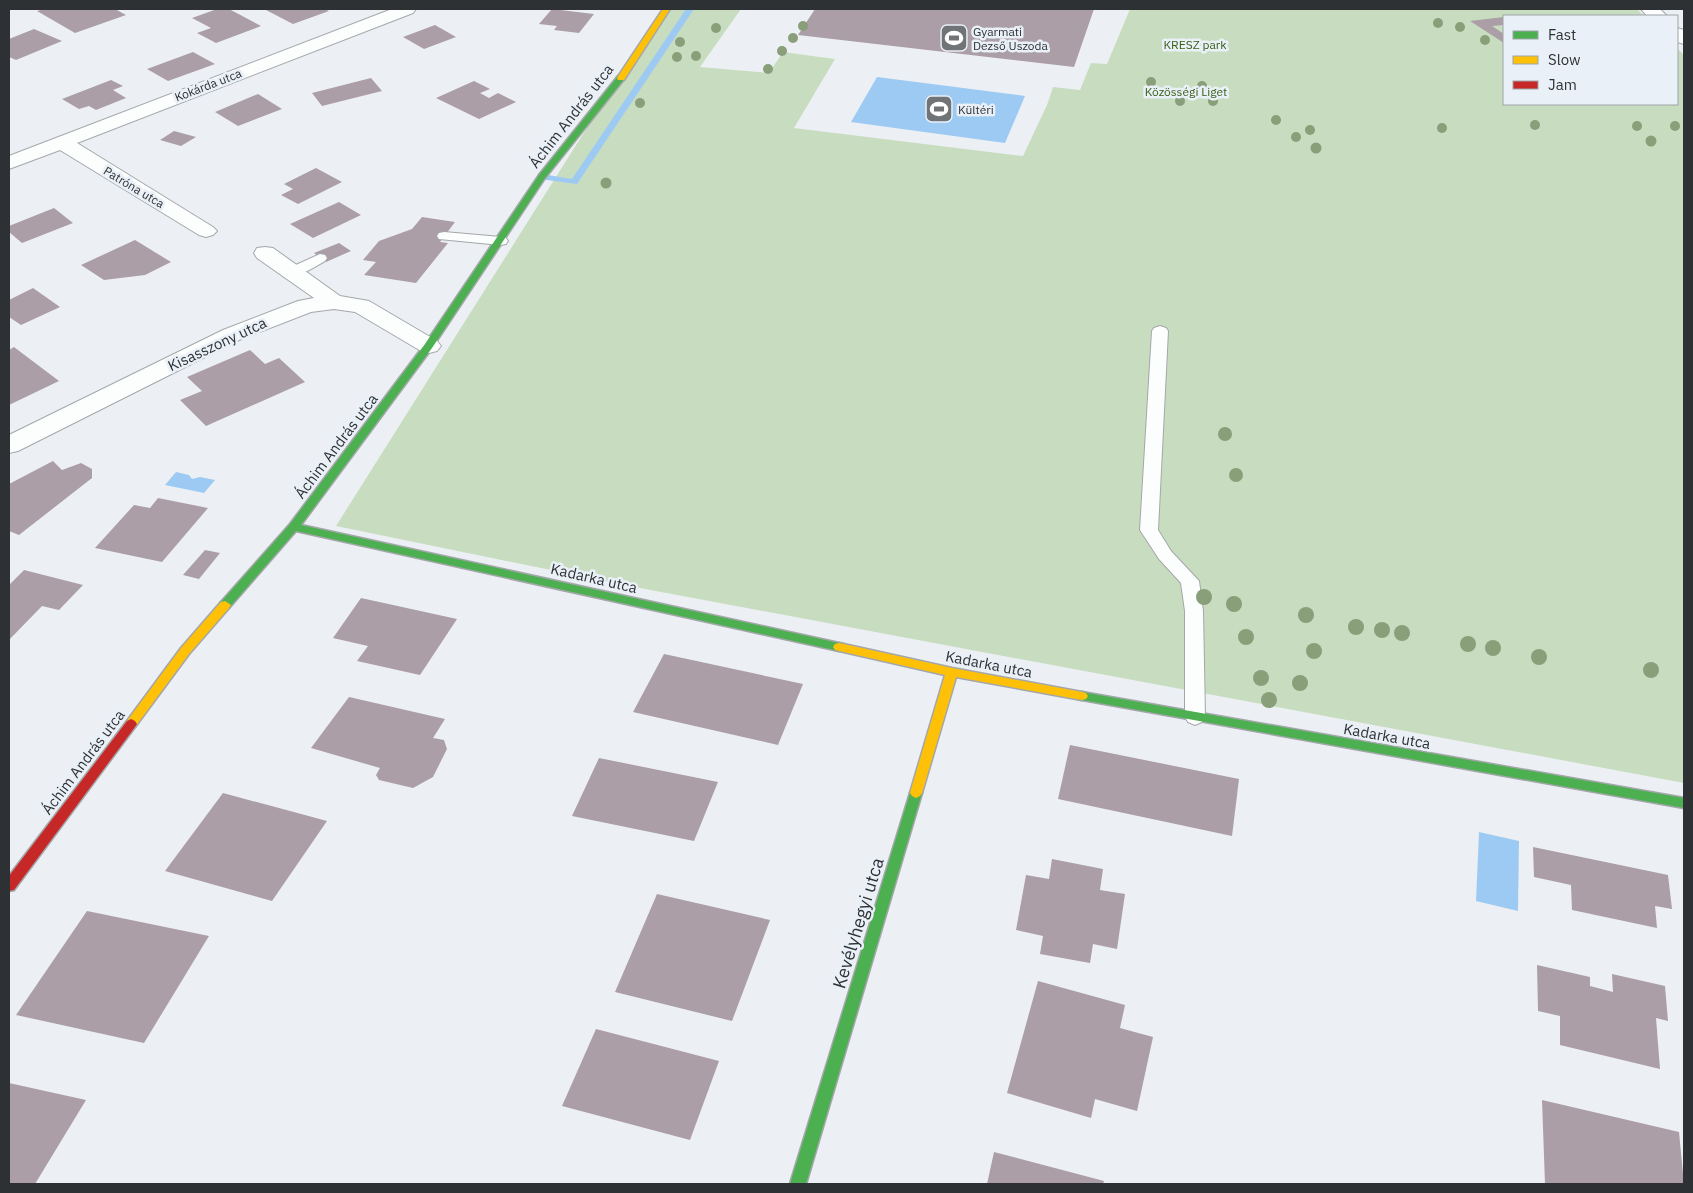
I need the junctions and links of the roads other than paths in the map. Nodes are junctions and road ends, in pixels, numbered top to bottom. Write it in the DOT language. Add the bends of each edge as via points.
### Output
graph roads {
  1 [pos="407,9"];
  2 [pos="666,9"];
  3 [pos="61,142"];
  4 [pos="9,163"];
  5 [pos="206,231"];
  6 [pos="444,236"];
  7 [pos="501,241"];
  8 [pos="266,252"];
  9 [pos="320,258"];
  10 [pos="292,272"];
  11 [pos="334,302"];
  12 [pos="1160,330"];
  13 [pos="429,346"];
  14 [pos="9,445"];
  15 [pos="294,527"];
  16 [pos="952,672"];
  17 [pos="1195,717"];
  18 [pos="1684,803"];
  19 [pos="9,886"];
  20 [pos="798,1184"];
  1 -- 3 [label="street, Kokárda utca"];
  2 -- 7 [label="street, Áchim András utca" via="618,83 542,178"];
  3 -- 4 [label="street, Kokárda utca"];
  3 -- 5 [label="street, Patróna utca"];
  6 -- 7 [label="lane"];
  7 -- 13 [label="street, Áchim András utca"];
  8 -- 10 [label="street"];
  9 -- 10 [label="lane"];
  10 -- 11 [label="street"];
  11 -- 13 [label="street, Kisasszony utca" via="361,306"];
  11 -- 14 [label="street, Kisasszony utca" via="306,306 230,335"];
  12 -- 17 [label="lane" via="1149,530 1165,555 1190,581 1194,611"];
  13 -- 15 [label="street, Áchim András utca"];
  15 -- 16 [label="street, Kadarka utca"];
  15 -- 19 [label="street, Áchim András utca" via="185,651"];
  16 -- 17 [label="street, Kadarka utca"];
  16 -- 20 [label="street, Kevélyhegyi utca"];
  17 -- 18 [label="street, Kadarka utca"];
}
